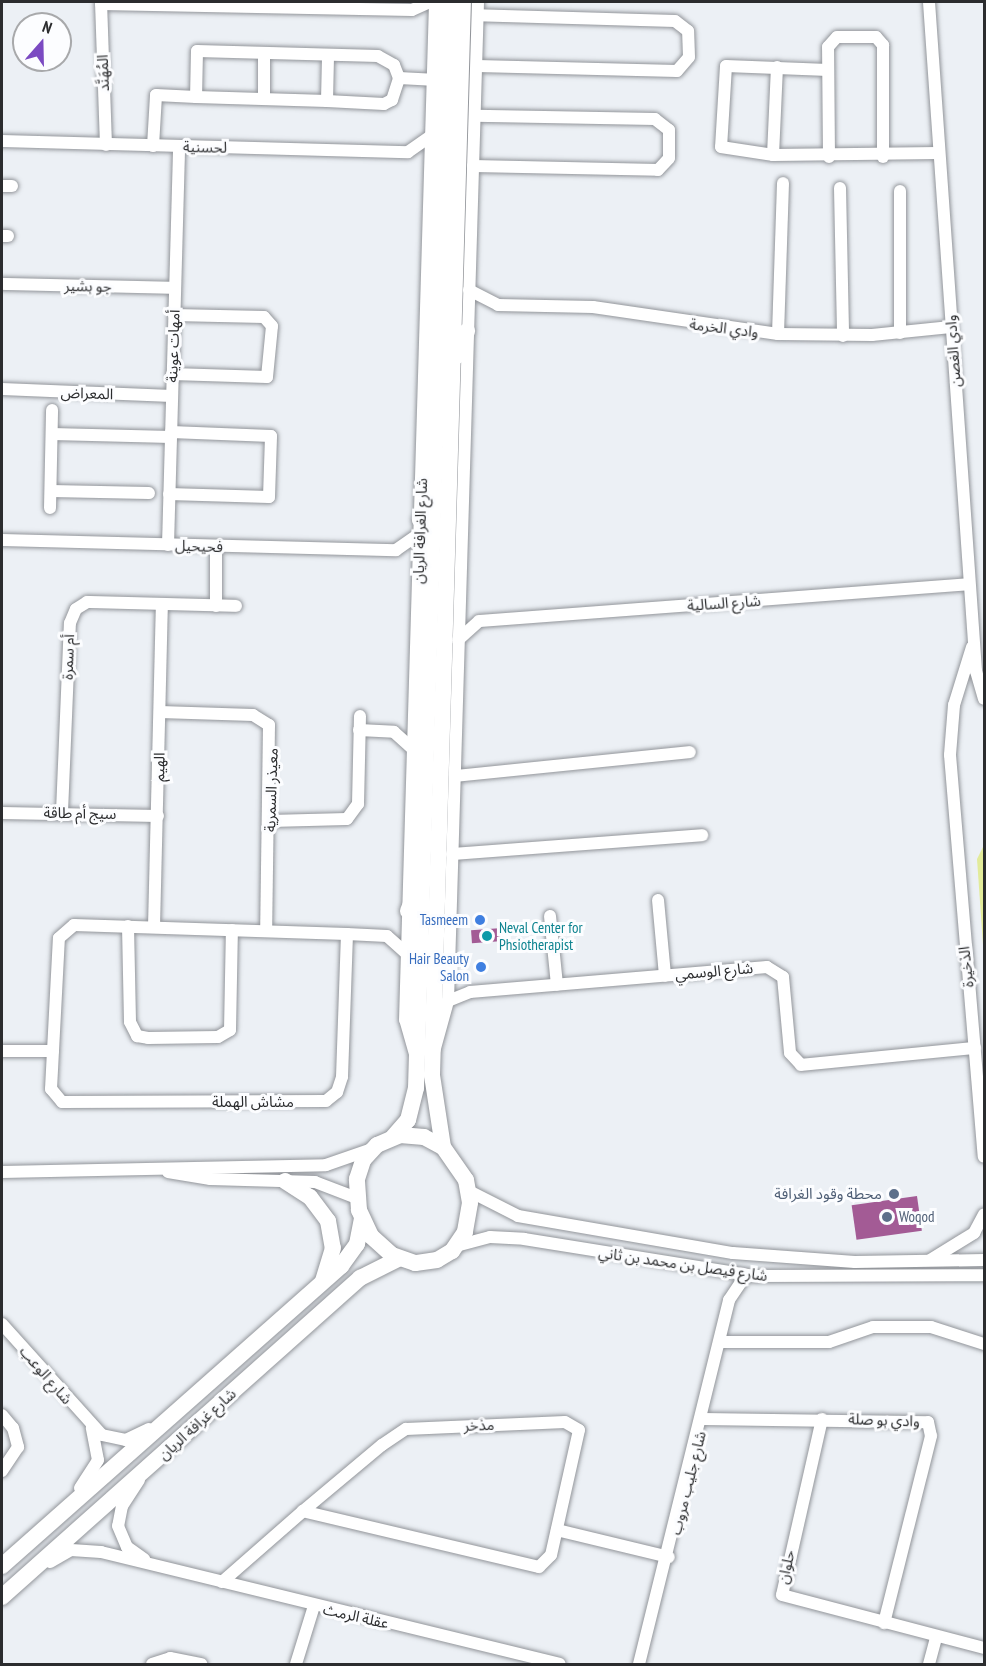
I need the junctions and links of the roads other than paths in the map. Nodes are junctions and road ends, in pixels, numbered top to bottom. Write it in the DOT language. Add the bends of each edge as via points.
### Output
graph roads {
  1 [pos="430,2"];
  2 [pos="435,2"];
  3 [pos="448,2"];
  4 [pos="464,2"];
  5 [pos="478,2"];
  6 [pos="929,2"];
  7 [pos="101,3"];
  8 [pos="227,4"];
  9 [pos="341,5"];
  10 [pos="412,10"];
  11 [pos="478,15"];
  12 [pos="434,29"];
  13 [pos="264,53"];
  14 [pos="328,56"];
  15 [pos="477,66"];
  16 [pos="777,67"];
  17 [pos="828,70"];
  18 [pos="399,78"];
  19 [pos="432,80"];
  20 [pos="446,93"];
  21 [pos="196,97"];
  22 [pos="264,99"];
  23 [pos="327,101"];
  24 [pos="475,116"];
  25 [pos="431,131"];
  26 [pos="2,141"];
  27 [pos="106,145"];
  28 [pos="153,146"];
  29 [pos="179,147"];
  30 [pos="408,152"];
  31 [pos="938,153"];
  32 [pos="773,155"];
  33 [pos="829,157"];
  34 [pos="882,157"];
  35 [pos="473,166"];
  36 [pos="430,176"];
  37 [pos="783,183"];
  38 [pos="840,188"];
  39 [pos="900,190"];
  40 [pos="442,215"];
  41 [pos="456,249"];
  42 [pos="468,273"];
  43 [pos="2,284"];
  44 [pos="175,288"];
  45 [pos="469,290"];
  46 [pos="498,305"];
  47 [pos="174,315"];
  48 [pos="467,326"];
  49 [pos="951,327"];
  50 [pos="900,333"];
  51 [pos="778,334"];
  52 [pos="843,336"];
  53 [pos="453,365"];
  54 [pos="172,374"];
  55 [pos="2,389"];
  56 [pos="172,396"];
  57 [pos="52,411"];
  58 [pos="52,434"];
  59 [pos="171,435"];
  60 [pos="434,490"];
  61 [pos="51,491"];
  62 [pos="149,493"];
  63 [pos="169,494"];
  64 [pos="50,508"];
  65 [pos="419,527"];
  66 [pos="2,540"];
  67 [pos="168,545"];
  68 [pos="216,547"];
  69 [pos="2,550"];
  70 [pos="396,550"];
  71 [pos="447,564"];
  72 [pos="419,572"];
  73 [pos="969,584"];
  74 [pos="459,602"];
  75 [pos="162,606"];
  76 [pos="216,606"];
  77 [pos="236,606"];
  78 [pos="430,609"];
  79 [pos="479,621"];
  80 [pos="974,644"];
  81 [pos="458,646"];
  82 [pos="444,673"];
  83 [pos="980,676"];
  84 [pos="984,699"];
  85 [pos="160,712"];
  86 [pos="360,716"];
  87 [pos="414,716"];
  88 [pos="359,730"];
  89 [pos="394,732"];
  90 [pos="413,749"];
  91 [pos="690,752"];
  92 [pos="454,776"];
  93 [pos="62,812"];
  94 [pos="2,813"];
  95 [pos="158,816"];
  96 [pos="270,821"];
  97 [pos="702,835"];
  98 [pos="452,854"];
  99 [pos="422,877"];
  100 [pos="658,900"];
  101 [pos="408,916"];
  102 [pos="550,916"];
  103 [pos="128,926"];
  104 [pos="154,927"];
  105 [pos="232,930"];
  106 [pos="266,931"];
  107 [pos="347,934"];
  108 [pos="387,936"];
  109 [pos="407,954"];
  110 [pos="665,976"];
  111 [pos="557,985"];
  112 [pos="448,1001"];
  113 [pos="975,1048"];
  114 [pos="2,1051"];
  115 [pos="53,1051"];
  116 [pos="424,1057"];
  117 [pos="393,1137"];
  118 [pos="375,1147"];
  119 [pos="442,1147"];
  120 [pos="984,1157"];
  121 [pos="218,1165"];
  122 [pos="164,1171"];
  123 [pos="2,1173"];
  124 [pos="218,1180"];
  125 [pos="285,1181"];
  126 [pos="469,1191"];
  127 [pos="357,1198"];
  128 [pos="984,1214"];
  129 [pos="362,1219"];
  130 [pos="456,1246"];
  131 [pos="398,1259"];
  132 [pos="984,1260"];
  133 [pos="928,1261"];
  134 [pos="720,1272"];
  135 [pos="746,1275"];
  136 [pos="984,1275"];
  137 [pos="322,1283"];
  138 [pos="729,1300"];
  139 [pos="2,1324"];
  140 [pos="720,1342"];
  141 [pos="984,1344"];
  142 [pos="2,1415"];
  143 [pos="703,1419"];
  144 [pos="822,1419"];
  145 [pos="91,1427"];
  146 [pos="159,1427"];
  147 [pos="2,1471"];
  148 [pos="142,1473"];
  149 [pos="74,1502"];
  150 [pos="303,1511"];
  151 [pos="557,1530"];
  152 [pos="669,1557"];
  153 [pos="153,1564"];
  154 [pos="37,1565"];
  155 [pos="2,1566"];
  156 [pos="222,1582"];
  157 [pos="2,1597"];
  158 [pos="314,1606"];
  159 [pos="884,1623"];
  160 [pos="936,1636"];
  161 [pos="984,1648"];
  162 [pos="152,1665"];
  163 [pos="201,1665"];
  164 [pos="296,1665"];
  165 [pos="560,1665"];
  166 [pos="639,1665"];
  167 [pos="929,1665"];
  1 -- 10 [label="street"];
  2 -- 12 [label="street, شارع الغرافة الريان"];
  3 -- 20 [label="main road, شارع الغرافة الريان"];
  4 -- 41 [label="main road, شارع الغرافة الريان"];
  5 -- 11 [label="street, شارع الغرافة الريان"];
  6 -- 31 [label="street, وادي الغصن"];
  7 -- 8 [label="street"];
  7 -- 27 [label="street, المُهَنَّد"];
  8 -- 9 [label="street"];
  9 -- 10 [label="street"];
  10 -- 12 [label="street"];
  11 -- 15 [label="street, شارع الغرافة الريان"];
  11 -- 15 [label="street" via="675,21 688,31 689,57 677,71"];
  12 -- 19 [label="street, شارع الغرافة الريان"];
  13 -- 14 [label="street"];
  13 -- 21 [label="street" via="197,51"];
  13 -- 22 [label="street"];
  14 -- 18 [label="street" via="385,57"];
  14 -- 23 [label="street"];
  15 -- 24 [label="street, شارع الغرافة الريان"];
  16 -- 17 [label="street"];
  16 -- 32 [label="street"];
  16 -- 32 [label="street" via="726,66 722,84 721,147"];
  17 -- 33 [label="street"];
  17 -- 34 [label="street" via="832,39 881,40"];
  18 -- 19 [label="street"];
  18 -- 23 [label="street" via="392,100 384,104"];
  19 -- 25 [label="street, شارع الغرافة الريان"];
  20 -- 25 [label="main road"];
  20 -- 40 [label="main road, شارع الغرافة الريان"];
  21 -- 22 [label="street"];
  21 -- 28 [label="street" via="155,95"];
  22 -- 23 [label="street"];
  24 -- 35 [label="street, شارع الغرافة الريان"];
  24 -- 35 [label="street" via="655,120 669,130 669,158 658,170"];
  25 -- 30 [label="street"];
  25 -- 36 [label="street, شارع الغرافة الريان"];
  26 -- 27 [label="street, لحسنية"];
  27 -- 28 [label="street, لحسنية"];
  28 -- 29 [label="street, لحسنية"];
  29 -- 30 [label="street, لحسنية"];
  29 -- 44 [label="street, أمهات عوينة"];
  30 -- 36 [label="street"];
  31 -- 34 [label="street"];
  31 -- 49 [label="street, وادي الغصن"];
  32 -- 33 [label="street"];
  33 -- 34 [label="street"];
  35 -- 42 [label="street, شارع الغرافة الريان"];
  36 -- 40 [label="main road"];
  36 -- 65 [label="street, شارع الغرافة الريان"];
  37 -- 51 [label="street"];
  38 -- 52 [label="street"];
  39 -- 50 [label="street"];
  40 -- 60 [label="main road, شارع الغرافة الريان"];
  41 -- 42 [label="main road"];
  41 -- 53 [label="main road, شارع الغرافة الريان"];
  42 -- 45 [label="street, شارع الغرافة الريان"];
  43 -- 44 [label="street, جو بشير"];
  44 -- 47 [label="street, أمهات عوينة"];
  45 -- 46 [label="street, وادي الخرمة"];
  45 -- 48 [label="street, شارع الغرافة الريان"];
  46 -- 48 [label="street, وادي الخرمة"];
  46 -- 51 [label="street, وادي الخرمة" via="593,307"];
  47 -- 54 [label="street, أمهات عوينة"];
  47 -- 54 [label="street" via="264,317 272,326 267,377"];
  48 -- 53 [label="main road"];
  48 -- 74 [label="street, شارع الغرافة الريان"];
  49 -- 50 [label="street, وادي الخرمة"];
  49 -- 73 [label="street, وادي الغصن"];
  50 -- 52 [label="street, وادي الخرمة"];
  51 -- 52 [label="street, وادي الخرمة"];
  53 -- 71 [label="main road, شارع الغرافة الريان"];
  54 -- 56 [label="street, أمهات عوينة"];
  55 -- 56 [label="street, المعراض"];
  56 -- 59 [label="street, أمهات عوينة"];
  57 -- 58 [label="street"];
  58 -- 59 [label="street"];
  58 -- 61 [label="street"];
  59 -- 63 [label="street, أمهات عوينة"];
  59 -- 63 [label="street" via="271,436 270,497"];
  60 -- 65 [label="main road"];
  60 -- 78 [label="main road, شارع الغرافة الريان"];
  61 -- 62 [label="street"];
  61 -- 64 [label="street"];
  63 -- 67 [label="street, أمهات عوينة"];
  65 -- 70 [label="street"];
  65 -- 72 [label="street, شارع الغرافة الريان"];
  66 -- 67 [label="street, فحيحيل"];
  66 -- 69 [label="street"];
  67 -- 68 [label="street, فحيحيل"];
  68 -- 70 [label="street, فحيحيل"];
  68 -- 76 [label="street"];
  70 -- 72 [label="street"];
  71 -- 74 [label="main road"];
  71 -- 82 [label="main road, شارع الغرافة الريان"];
  72 -- 78 [label="main road"];
  72 -- 87 [label="street, شارع الغرافة الريان"];
  73 -- 79 [label="street, شارع السالية"];
  73 -- 80 [label="street, وادي الغصن"];
  74 -- 79 [label="street"];
  74 -- 81 [label="street, شارع الغرافة الريان"];
  75 -- 76 [label="street, أم سمرة"];
  75 -- 85 [label="street, الهيم"];
  75 -- 93 [label="street, أم سمرة" via="87,602 76,609 70,623"];
  76 -- 77 [label="street, أم سمرة"];
  78 -- 99 [label="main road, شارع الغرافة الريان"];
  79 -- 81 [label="street"];
  80 -- 83 [label="street, وادي الغصن"];
  80 -- 113 [label="street, الذخيرة" via="951,721 954,849"];
  81 -- 82 [label="main road"];
  81 -- 92 [label="street, شارع الغرافة الريان"];
  82 -- 116 [label="main road, شارع الغرافة الريان"];
  83 -- 84 [label="street, وادي الغصن"];
  85 -- 95 [label="street, الهيم"];
  85 -- 96 [label="street, معيذر السمرية" via="253,715 269,725"];
  86 -- 88 [label="street"];
  87 -- 89 [label="street"];
  87 -- 90 [label="street, شارع الغرافة الريان"];
  88 -- 89 [label="street"];
  88 -- 96 [label="street" via="358,804 347,819"];
  89 -- 90 [label="street"];
  90 -- 101 [label="street, شارع الغرافة الريان"];
  91 -- 92 [label="street"];
  92 -- 98 [label="street, شارع الغرافة الريان"];
  93 -- 94 [label="street, سيج أم طاقة"];
  93 -- 95 [label="street, سيج أم طاقة"];
  95 -- 104 [label="street, الهيم"];
  96 -- 106 [label="street, معيذر السمرية"];
  97 -- 98 [label="street"];
  98 -- 112 [label="street, شارع الغرافة الريان"];
  99 -- 101 [label="main road"];
  99 -- 116 [label="main road, شارع الغرافة الريان"];
  100 -- 110 [label="street"];
  101 -- 108 [label="street"];
  101 -- 109 [label="street, شارع الغرافة الريان"];
  102 -- 111 [label="street"];
  103 -- 104 [label="street, مشاش الهملة"];
  103 -- 105 [label="street" via="131,1028 148,1038 218,1037 230,1030"];
  103 -- 115 [label="street, مشاش الهملة" via="74,925 59,938"];
  104 -- 105 [label="street, مشاش الهملة"];
  105 -- 106 [label="street, مشاش الهملة"];
  106 -- 107 [label="street, مشاش الهملة"];
  107 -- 108 [label="street, مشاش الهملة"];
  107 -- 115 [label="street, مشاش الهملة" via="342,1077 338,1092 326,1101 62,1102 51,1089"];
  108 -- 109 [label="street"];
  109 -- 116 [label="street, شارع الغرافة الريان" via="405,1027"];
  110 -- 111 [label="street, شارع الوسمي"];
  110 -- 113 [label="street, شارع الوسمي" via="777,970 783,977 790,1053 801,1065"];
  111 -- 112 [label="street, شارع الوسمي" via="470,992"];
  112 -- 116 [label="street, شارع الغرافة الريان" via="445,1028"];
  113 -- 120 [label="street, الذخيرة"];
  114 -- 115 [label="street"];
  116 -- 117 [label="main road, شارع الغرافة الريان" via="413,1108"];
  116 -- 119 [label="main road, شارع الغرافة الريان"];
  117 -- 118 [label="main road"];
  117 -- 119 [label="main road" via="418,1135"];
  118 -- 121 [label="street" via="326,1165"];
  118 -- 127 [label="main road" via="360,1168"];
  119 -- 126 [label="main road" via="462,1171"];
  121 -- 122 [label="street"];
  121 -- 124 [label="street"];
  122 -- 123 [label="street"];
  122 -- 124 [label="street"];
  124 -- 125 [label="street"];
  125 -- 127 [label="street" via="326,1183"];
  125 -- 137 [label="main road" via="310,1197 328,1221 333,1248"];
  126 -- 130 [label="main road" via="468,1224"];
  126 -- 133 [label="street, شارع فيصل بن محمد بن ثاني" via="518,1216 734,1253"];
  127 -- 129 [label="main road"];
  128 -- 133 [label="street" via="974,1233"];
  129 -- 131 [label="main road" via="376,1243"];
  129 -- 137 [label="main road, شارع غرافة الريان" via="355,1249"];
  130 -- 131 [label="main road" via="437,1260"];
  130 -- 134 [label="street, شارع فيصل بن محمد بن ثاني" via="490,1237 524,1239"];
  131 -- 148 [label="main road, شارع غرافة الريان" via="360,1278"];
  132 -- 133 [label="street, شارع فيصل بن محمد بن ثاني"];
  134 -- 135 [label="street, شارع فيصل بن محمد بن ثاني"];
  134 -- 138 [label="street, شارع جليب مروب"];
  135 -- 136 [label="street, شارع فيصل بن محمد بن ثاني"];
  135 -- 138 [label="street, شارع جليب مروب"];
  137 -- 146 [label="main road, شارع غرافة الريان"];
  138 -- 140 [label="street, شارع جليب مروب"];
  139 -- 145 [label="street, شارع الوعب"];
  140 -- 141 [label="street" via="829,1342 873,1328 931,1327"];
  140 -- 143 [label="street, شارع جليب مروب"];
  142 -- 147 [label="street" via="13,1428 18,1447"];
  143 -- 144 [label="street, وادي بو صلة"];
  143 -- 152 [label="street, شارع جليب مروب"];
  144 -- 159 [label="street, حلوان" via="780,1589 786,1599"];
  144 -- 159 [label="street, وادي بو صلة" via="918,1419 931,1426"];
  145 -- 146 [label="street, شارع الوعب" via="118,1440"];
  145 -- 149 [label="street, شارع الوعب" via="98,1460"];
  146 -- 149 [label="main road, شارع غرافة الريان"];
  148 -- 153 [label="street, عقلة الرمث" via="122,1506 118,1526 127,1547"];
  148 -- 154 [label="main road, شارع غرافة الريان"];
  149 -- 155 [label="main road, شارع غرافة الريان"];
  150 -- 151 [label="street, مذخر" via="531,1568 548,1561"];
  150 -- 151 [label="street, مذخر" via="406,1430 565,1422 575,1426 580,1436"];
  150 -- 156 [label="street, مذخر"];
  151 -- 152 [label="street"];
  152 -- 166 [label="street, شارع جليب مروب"];
  153 -- 154 [label="street, عقلة الرمث" via="80,1549"];
  153 -- 156 [label="street, عقلة الرمث"];
  154 -- 157 [label="main road, شارع غرافة الريان"];
  156 -- 158 [label="street, عقلة الرمث"];
  158 -- 164 [label="street"];
  158 -- 165 [label="street, عقلة الرمث"];
  159 -- 160 [label="street, حلوان"];
  160 -- 161 [label="street, حلوان"];
  160 -- 167 [label="street"];
  162 -- 163 [label="street" via="170,1658"];
}
